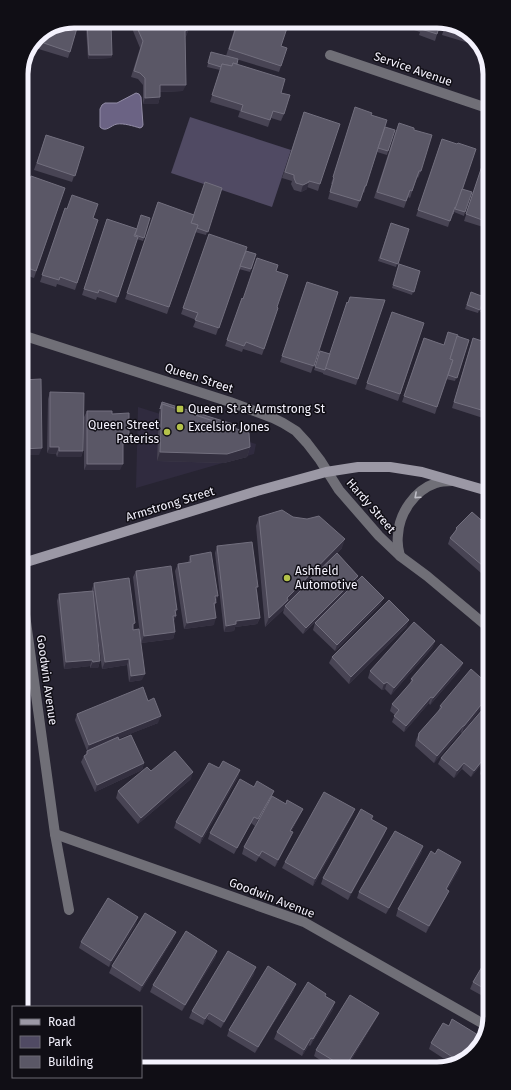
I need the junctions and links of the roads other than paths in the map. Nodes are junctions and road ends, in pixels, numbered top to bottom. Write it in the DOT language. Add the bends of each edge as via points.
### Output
graph roads {
  1 [pos="330,55"];
  2 [pos="483,107"];
  3 [pos="28,337"];
  4 [pos="326,472"];
  5 [pos="452,481"];
  6 [pos="483,490"];
  7 [pos="400,556"];
  8 [pos="28,561"];
  9 [pos="483,623"];
  10 [pos="28,637"];
  11 [pos="55,834"];
  12 [pos="69,910"];
  13 [pos="482,1023"];
  1 -- 2 [label="street, Service Avenue"];
  3 -- 4 [label="street, Queen Street" via="273,418 296,431 320,460"];
  4 -- 5 [label="street" via="358,467 390,467 422,472"];
  4 -- 7 [label="street, Hardy Street" via="360,516"];
  4 -- 8 [label="street, Armstrong Street"];
  5 -- 6 [label="street"];
  5 -- 7 [label="street, Hardy Street, one-way" via="437,483 413,498 405,510 398,533"];
  7 -- 9 [label="street, Hardy Street"];
  10 -- 11 [label="street, Goodwin Avenue"];
  11 -- 12 [label="street, Goodwin Avenue"];
  11 -- 13 [label="street, Goodwin Avenue" via="304,922"];
}
